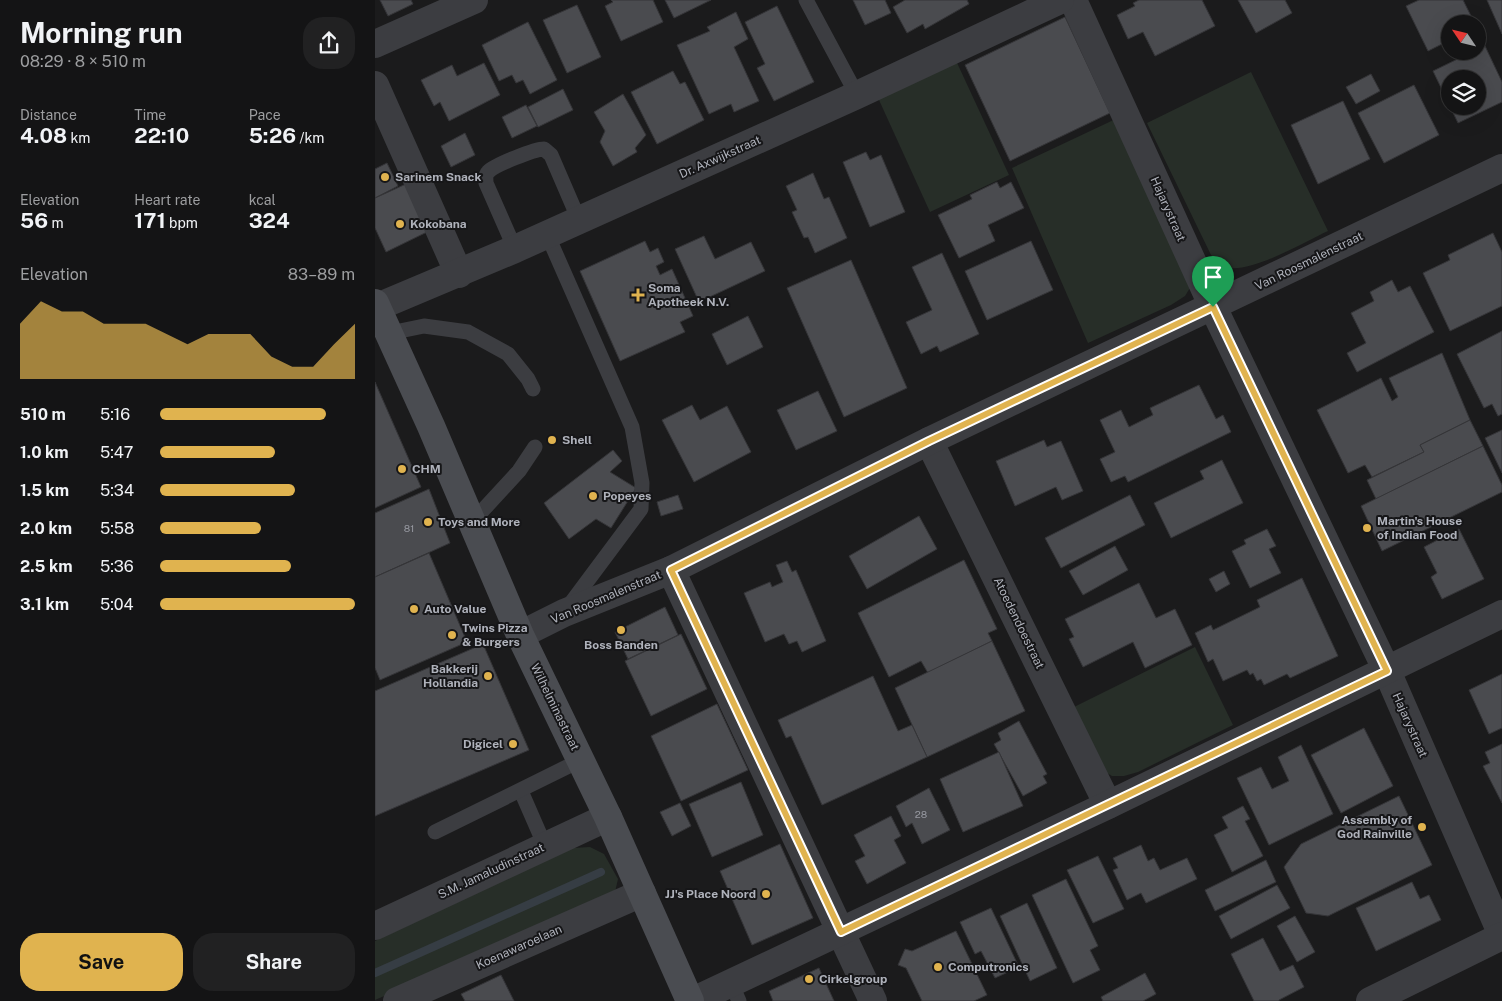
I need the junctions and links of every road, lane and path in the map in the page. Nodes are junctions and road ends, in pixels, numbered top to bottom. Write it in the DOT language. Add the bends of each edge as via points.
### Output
graph roads {
  1 [pos="474,0"];
  2 [pos="806,0"];
  3 [pos="1060,0"];
  4 [pos="1073,0"];
  5 [pos="375,44"];
  6 [pos="375,84"];
  7 [pos="857,95"];
  8 [pos="1502,168"];
  9 [pos="579,220"];
  10 [pos="547,234"];
  11 [pos="515,249"];
  12 [pos="459,274"];
  13 [pos="376,305"];
  14 [pos="1213,307"];
  15 [pos="390,333"];
  16 [pos="533,389"];
  17 [pos="929,441"];
  18 [pos="535,447"];
  19 [pos="472,522"];
  20 [pos="671,570"];
  21 [pos="564,613"];
  22 [pos="1502,614"];
  23 [pos="520,635"];
  24 [pos="1387,671"];
  25 [pos="581,760"];
  26 [pos="521,791"];
  27 [pos="1108,806"];
  28 [pos="608,817"];
  29 [pos="435,832"];
  30 [pos="545,846"];
  31 [pos="641,893"];
  32 [pos="375,926"];
  33 [pos="841,932"];
  34 [pos="1502,936"];
  35 [pos="735,992"];
  36 [pos="397,1001"];
  37 [pos="691,1001"];
  38 [pos="873,1001"];
  39 [pos="1370,1001"];
  1 -- 5 [label="street"];
  2 -- 7 [label="lane"];
  3 -- 7 [label="street, Dr. Axwijkstraat"];
  4 -- 14 [label="street, Hajarystraat"];
  6 -- 12 [label="street"];
  7 -- 9 [label="street, Dr. Axwijkstraat"];
  8 -- 14 [label="street, Van Roosmalenstraat"];
  9 -- 10 [label="street, Dr. Axwijkstraat"];
  9 -- 11 [label="lane" via="551,156 544,149 495,166 488,172 486,183"];
  10 -- 11 [label="street, Dr. Axwijkstraat"];
  10 -- 21 [label="lane" via="632,427 643,495 641,510"];
  11 -- 12 [label="street, Dr. Axwijkstraat"];
  12 -- 13 [label="street, Dr. Axwijkstraat"];
  13 -- 15 [label="street, Wilhelminastraat"];
  14 -- 17 [label="street, Van Roosmalenstraat"];
  14 -- 24 [label="street, Hajarystraat"];
  15 -- 16 [label="lane" via="425,326 468,332 508,354"];
  15 -- 19 [label="street, Wilhelminastraat"];
  17 -- 20 [label="street, Van Roosmalenstraat"];
  17 -- 27 [label="street, Atoedendoestraat"];
  18 -- 19 [label="lane" via="519,471"];
  19 -- 23 [label="street, Wilhelminastraat"];
  20 -- 21 [label="street, Van Roosmalenstraat"];
  20 -- 33 [label="street"];
  21 -- 23 [label="street, Van Roosmalenstraat"];
  22 -- 24 [label="street"];
  23 -- 25 [label="street, Wilhelminastraat"];
  24 -- 27 [label="street"];
  24 -- 34 [label="street, Hajarystraat"];
  25 -- 26 [label="lane"];
  25 -- 28 [label="street, Wilhelminastraat"];
  26 -- 29 [label="lane"];
  26 -- 30 [label="lane"];
  27 -- 33 [label="street"];
  28 -- 30 [label="street, S.M. Jamaludinstraat"];
  28 -- 31 [label="street, Wilhelminastraat"];
  30 -- 32 [label="street, S.M. Jamaludinstraat"];
  31 -- 36 [label="street, Koenawaroelaan"];
  31 -- 37 [label="street, Wilhelminastraat"];
  33 -- 35 [label="street"];
  33 -- 38 [label="street"];
  34 -- 39 [label="street"];
  35 -- 37 [label="street"];
}
